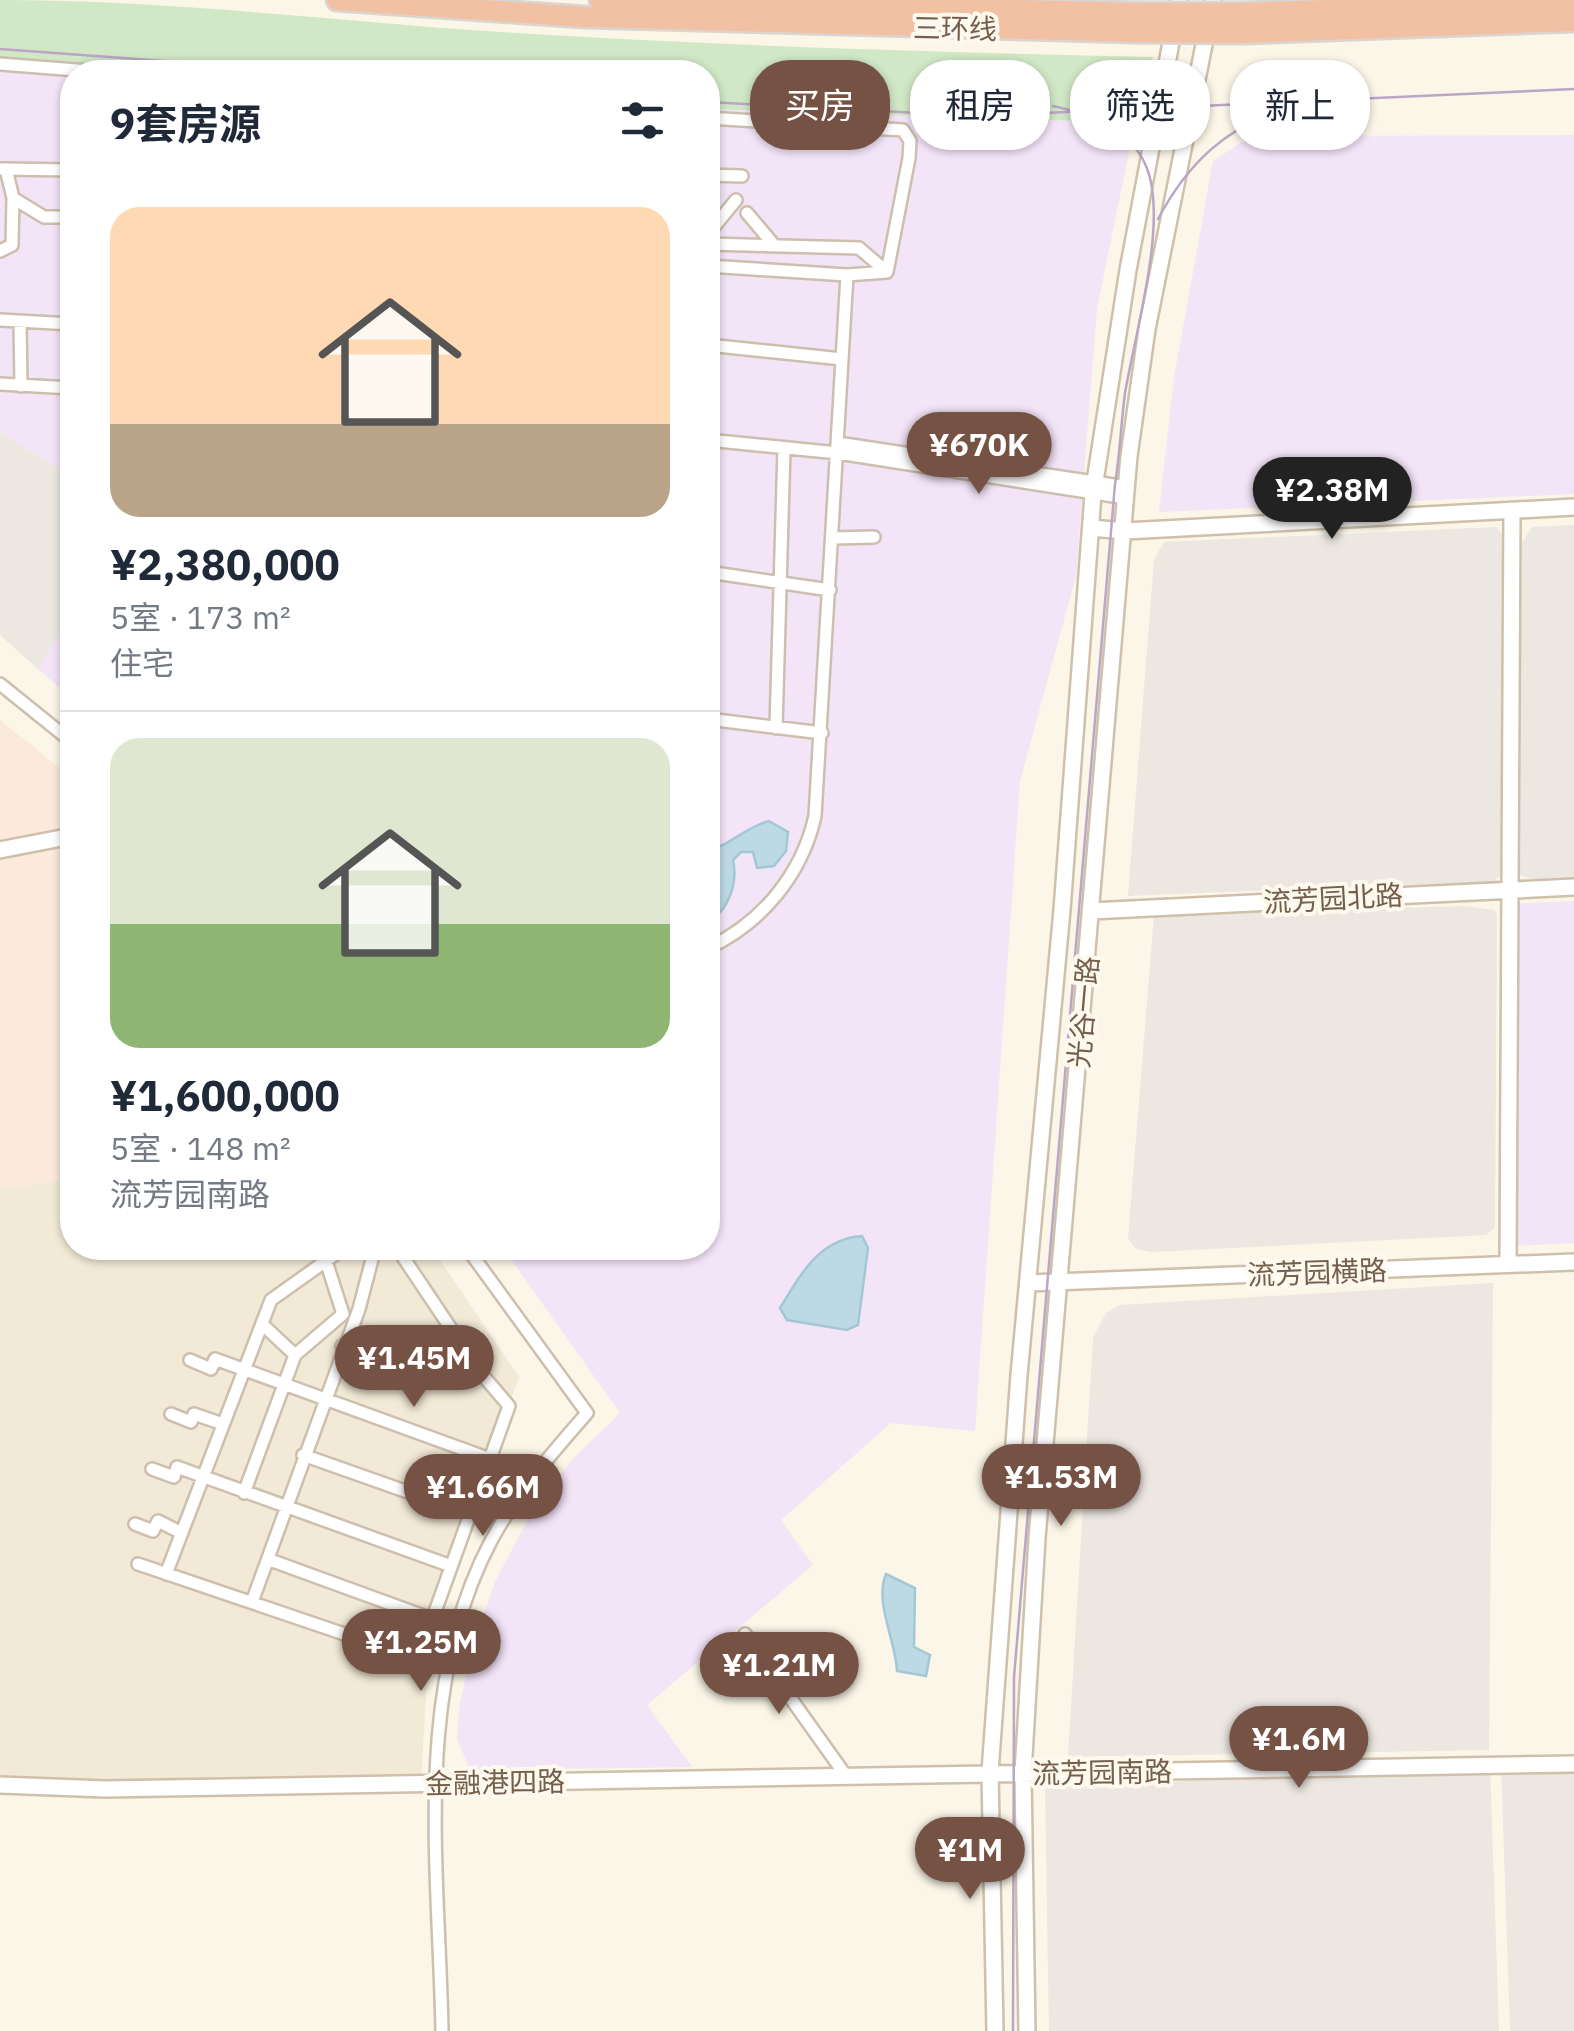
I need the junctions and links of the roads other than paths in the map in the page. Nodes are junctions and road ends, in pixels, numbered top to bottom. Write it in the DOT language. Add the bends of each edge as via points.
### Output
graph roads {
  1 [pos="337,0"];
  2 [pos="600,0"];
  3 [pos="1179,0"];
  4 [pos="1213,0"];
  5 [pos="1574,1"];
  6 [pos="1574,20"];
  7 [pos="1139,22"];
  8 [pos="1246,23"];
  9 [pos="0,64"];
  10 [pos="60,69"];
  11 [pos="720,119"];
  12 [pos="3,169"];
  13 [pos="60,170"];
  14 [pos="720,175"];
  15 [pos="742,176"];
  16 [pos="13,198"];
  17 [pos="736,200"];
  18 [pos="746,214"];
  19 [pos="60,217"];
  20 [pos="720,219"];
  21 [pos="720,244"];
  22 [pos="774,245"];
  23 [pos="0,251"];
  24 [pos="720,267"];
  25 [pos="887,272"];
  26 [pos="846,275"];
  27 [pos="0,320"];
  28 [pos="20,321"];
  29 [pos="60,323"];
  30 [pos="720,346"];
  31 [pos="842,359"];
  32 [pos="0,384"];
  33 [pos="21,386"];
  34 [pos="60,388"];
  35 [pos="720,441"];
  36 [pos="784,448"];
  37 [pos="838,448"];
  38 [pos="1094,487"];
  39 [pos="1127,492"];
  40 [pos="1574,507"];
  41 [pos="1512,510"];
  42 [pos="1091,528"];
  43 [pos="1125,532"];
  44 [pos="833,538"];
  45 [pos="874,538"];
  46 [pos="720,574"];
  47 [pos="780,583"];
  48 [pos="830,590"];
  49 [pos="0,684"];
  50 [pos="720,721"];
  51 [pos="776,728"];
  52 [pos="60,732"];
  53 [pos="822,733"];
  54 [pos="60,838"];
  55 [pos="0,850"];
  56 [pos="1574,887"];
  57 [pos="1512,890"];
  58 [pos="1092,911"];
  59 [pos="720,940"];
  60 [pos="372,1260"];
  61 [pos="405,1260"];
  62 [pos="476,1260"];
  63 [pos="326,1261"];
  64 [pos="1574,1262"];
  65 [pos="1508,1264"];
  66 [pos="1028,1282"];
  67 [pos="1060,1282"];
  68 [pos="250,1312"];
  69 [pos="264,1318"];
  70 [pos="454,1334"];
  71 [pos="342,1346"];
  72 [pos="296,1355"];
  73 [pos="190,1360"];
  74 [pos="244,1369"];
  75 [pos="285,1384"];
  76 [pos="324,1399"];
  77 [pos="172,1414"];
  78 [pos="224,1424"];
  79 [pos="303,1455"];
  80 [pos="490,1460"];
  81 [pos="152,1468"];
  82 [pos="203,1478"];
  83 [pos="244,1493"];
  84 [pos="284,1508"];
  85 [pos="470,1514"];
  86 [pos="135,1524"];
  87 [pos="182,1533"];
  88 [pos="270,1560"];
  89 [pos="138,1564"];
  90 [pos="451,1566"];
  91 [pos="166,1574"];
  92 [pos="252,1602"];
  93 [pos="432,1619"];
  94 [pos="745,1634"];
  95 [pos="1574,1764"];
  96 [pos="990,1772"];
  97 [pos="1023,1773"];
  98 [pos="846,1776"];
  99 [pos="438,1784"];
  100 [pos="0,1785"];
  101 [pos="442,2031"];
  102 [pos="995,2031"];
  103 [pos="1027,2031"];
  1 -- 7 [label="highway, 三环线" via="603,18"];
  2 -- 7 [label="highway, 三环线"];
  3 -- 38 [label="main road, 光谷一路"];
  4 -- 39 [label="main road, 光谷一路" via="1147,329"];
  5 -- 8 [label="highway, 三环线"];
  6 -- 8 [label="highway, 三环线"];
  7 -- 8 [label="highway, 三环线, bridge"];
  9 -- 10 [label="street"];
  11 -- 25 [label="street" via="904,130 909,158"];
  12 -- 13 [label="street"];
  12 -- 16 [label="street"];
  14 -- 15 [label="street"];
  16 -- 19 [label="street" via="44,217"];
  16 -- 23 [label="street" via="12,245"];
  17 -- 20 [label="street"];
  18 -- 22 [label="street"];
  21 -- 22 [label="street"];
  22 -- 25 [label="street" via="859,248"];
  24 -- 26 [label="street"];
  25 -- 26 [label="street"];
  26 -- 31 [label="street"];
  27 -- 28 [label="street"];
  28 -- 29 [label="street"];
  28 -- 33 [label="street"];
  30 -- 31 [label="street"];
  31 -- 37 [label="street"];
  32 -- 33 [label="street"];
  33 -- 34 [label="street"];
  35 -- 36 [label="street"];
  36 -- 37 [label="street"];
  36 -- 47 [label="street"];
  37 -- 38 [label="street"];
  37 -- 44 [label="street"];
  38 -- 39 [label="street"];
  38 -- 42 [label="main road, 光谷一路"];
  39 -- 43 [label="main road, 光谷一路"];
  40 -- 41 [label="main road"];
  41 -- 43 [label="main road"];
  41 -- 57 [label="main road"];
  42 -- 43 [label="main road"];
  42 -- 66 [label="main road, 光谷一路"];
  43 -- 58 [label="main road, 光谷一路"];
  44 -- 45 [label="street"];
  44 -- 48 [label="street"];
  46 -- 47 [label="street"];
  47 -- 48 [label="street"];
  47 -- 51 [label="street"];
  48 -- 53 [label="street"];
  49 -- 52 [label="street"];
  50 -- 51 [label="street"];
  51 -- 53 [label="street"];
  53 -- 59 [label="street" via="815,816 798,863 761,912"];
  54 -- 55 [label="main road"];
  56 -- 57 [label="main road, 流芳园北路"];
  57 -- 58 [label="main road, 流芳园北路"];
  57 -- 65 [label="main road"];
  58 -- 67 [label="main road, 光谷一路"];
  60 -- 71 [label="street"];
  61 -- 70 [label="street"];
  62 -- 99 [label="street" via="587,1413 509,1510 477,1570 448,1658"];
  63 -- 69 [label="street" via="271,1300"];
  63 -- 72 [label="street" via="343,1314"];
  64 -- 65 [label="main road, 流芳园横路"];
  65 -- 67 [label="main road, 流芳园横路"];
  66 -- 67 [label="main road, 流芳园横路"];
  66 -- 96 [label="main road, 光谷一路"];
  67 -- 97 [label="main road, 光谷一路"];
  68 -- 69 [label="street"];
  69 -- 72 [label="street"];
  69 -- 74 [label="street"];
  70 -- 71 [label="street" via="429,1378"];
  70 -- 80 [label="street" via="509,1406"];
  71 -- 76 [label="street"];
  72 -- 75 [label="street"];
  73 -- 74 [label="street" via="211,1368 215,1358"];
  74 -- 75 [label="street"];
  74 -- 78 [label="street"];
  75 -- 76 [label="street"];
  75 -- 83 [label="street"];
  76 -- 79 [label="street"];
  76 -- 80 [label="street"];
  77 -- 78 [label="street"];
  78 -- 82 [label="street"];
  79 -- 84 [label="street"];
  79 -- 85 [label="street"];
  80 -- 85 [label="street"];
  81 -- 82 [label="street" via="174,1477 178,1467"];
  82 -- 83 [label="street"];
  82 -- 87 [label="street"];
  83 -- 84 [label="street"];
  84 -- 88 [label="street"];
  84 -- 90 [label="street"];
  85 -- 90 [label="street"];
  86 -- 87 [label="street" via="153,1531 158,1521"];
  87 -- 91 [label="street"];
  88 -- 92 [label="street"];
  88 -- 93 [label="street"];
  89 -- 91 [label="street"];
  90 -- 93 [label="street"];
  91 -- 92 [label="street"];
  92 -- 93 [label="street" via="418,1659"];
  94 -- 98 [label="street"];
  95 -- 97 [label="main road, 流芳园南路"];
  96 -- 97 [label="main road, 流芳园南路"];
  96 -- 98 [label="main road, 金融港四路"];
  96 -- 102 [label="main road, 光谷一路"];
  97 -- 103 [label="main road, 光谷一路"];
  98 -- 99 [label="main road, 金融港四路"];
  99 -- 100 [label="main road, 金融港四路"];
  99 -- 101 [label="street"];
}
